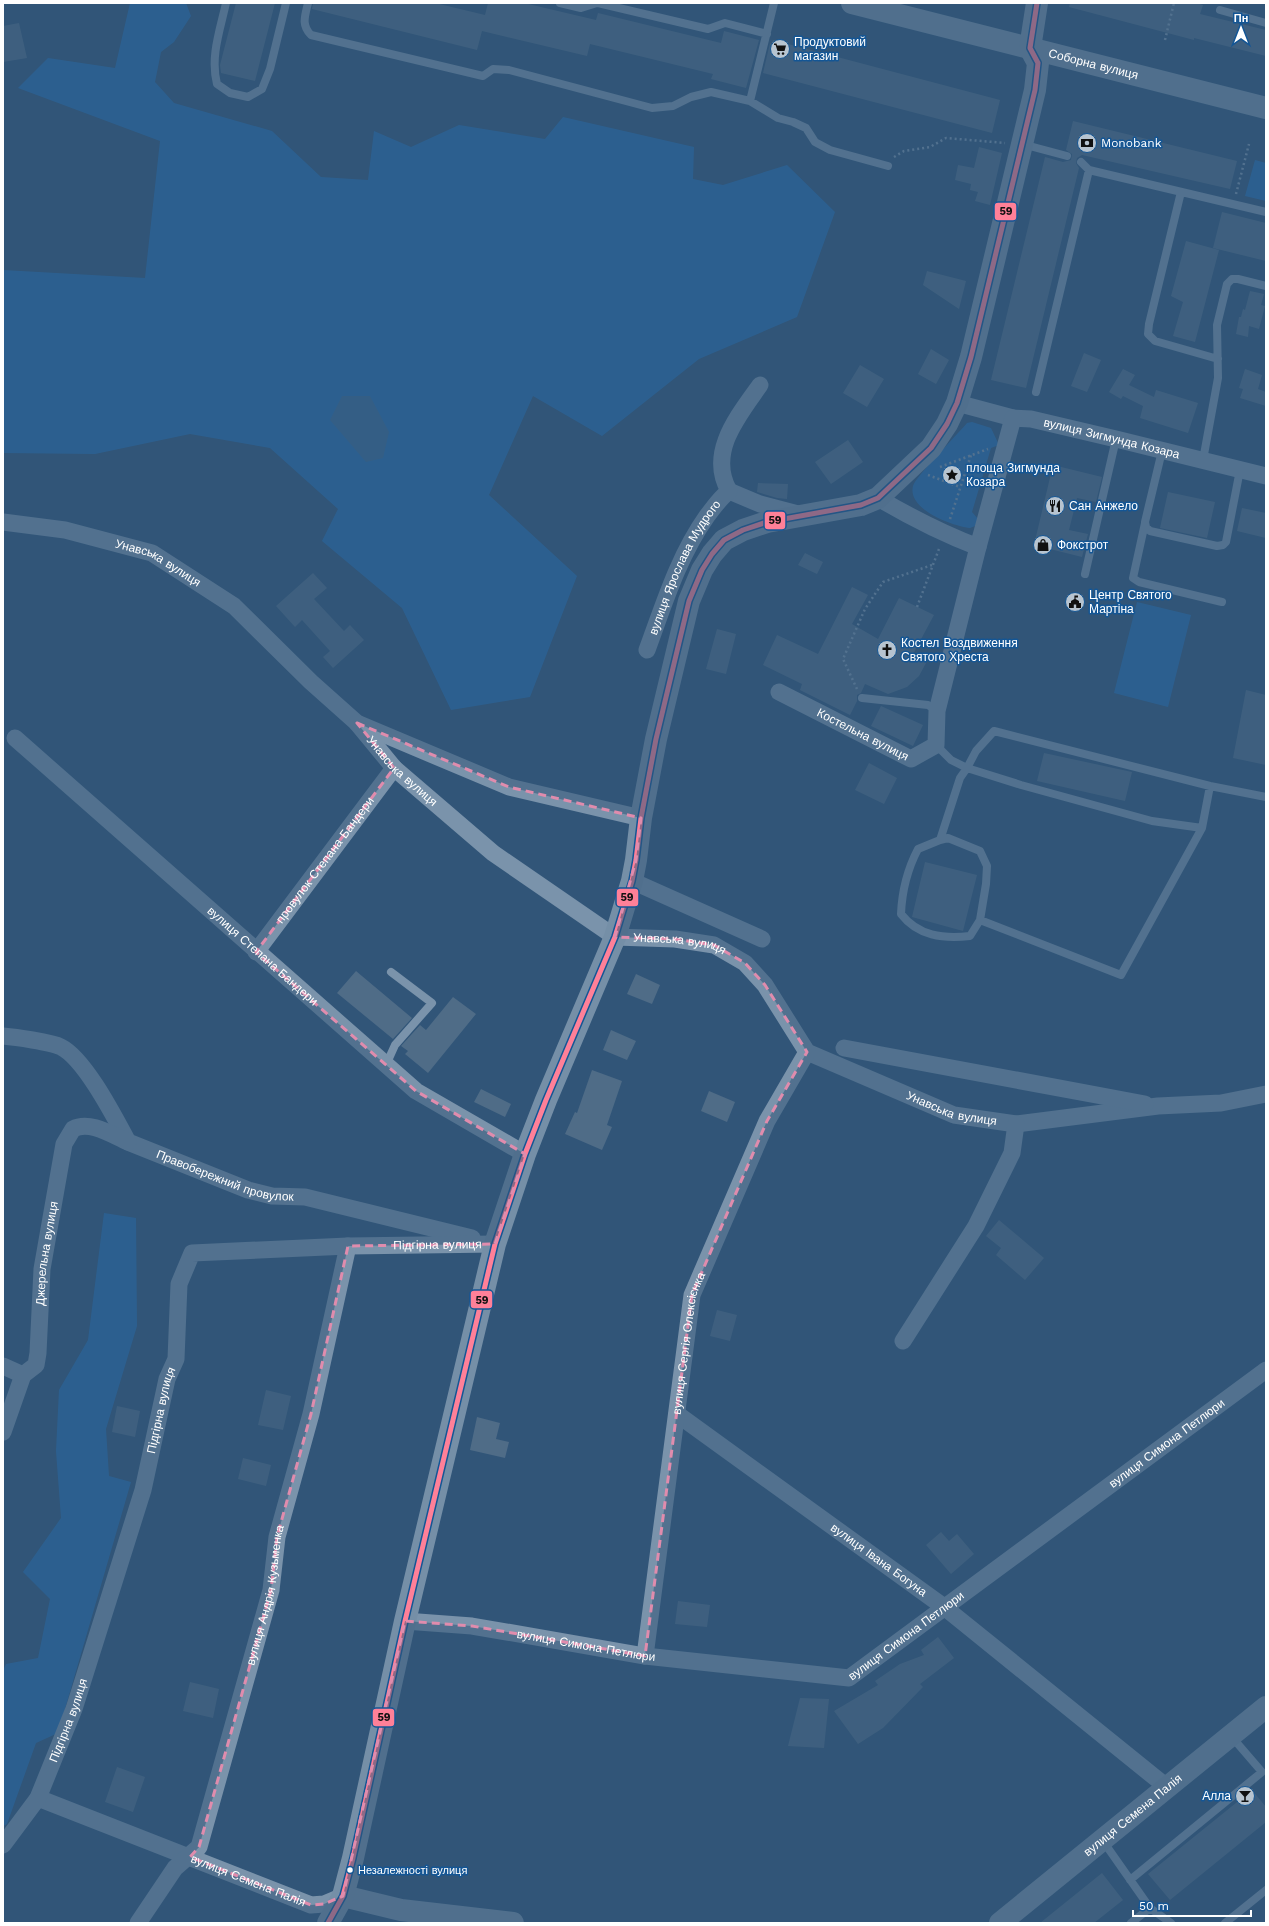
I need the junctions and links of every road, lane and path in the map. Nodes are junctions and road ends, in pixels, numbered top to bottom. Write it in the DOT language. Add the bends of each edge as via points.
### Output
graph roads {
  1 [pos="226,3"];
  2 [pos="286,3"];
  3 [pos="308,3"];
  4 [pos="560,3"];
  5 [pos="597,3"];
  6 [pos="774,3"];
  7 [pos="852,3"];
  8 [pos="1037,3"];
  9 [pos="1174,3"];
  10 [pos="1220,10"];
  11 [pos="1266,23"];
  12 [pos="767,34"];
  13 [pos="1165,40"];
  14 [pos="1030,48"];
  15 [pos="750,101"];
  16 [pos="1266,108"];
  17 [pos="1014,144"];
  18 [pos="1249,144"];
  19 [pos="1067,156"];
  20 [pos="1081,162"];
  21 [pos="888,166"];
  22 [pos="1089,170"];
  23 [pos="1181,192"];
  24 [pos="1234,204"];
  25 [pos="1266,212"];
  26 [pos="1266,286"];
  27 [pos="1218,359"];
  28 [pos="760,385"];
  29 [pos="1036,392"];
  30 [pos="957,403"];
  31 [pos="1013,418"];
  32 [pos="1116,439"];
  33 [pos="991,448"];
  34 [pos="1162,451"];
  35 [pos="1203,460"];
  36 [pos="936,468"];
  37 [pos="929,470"];
  38 [pos="1240,470"];
  39 [pos="1266,476"];
  40 [pos="960,487"];
  41 [pos="728,491"];
  42 [pos="878,498"];
  43 [pos="806,516"];
  44 [pos="3,522"];
  45 [pos="1145,522"];
  46 [pos="978,547"];
  47 [pos="932,566"];
  48 [pos="1085,574"];
  49 [pos="1222,602"];
  50 [pos="648,650"];
  51 [pos="779,692"];
  52 [pos="862,698"];
  53 [pos="937,711"];
  54 [pos="357,723"];
  55 [pos="15,738"];
  56 [pos="936,745"];
  57 [pos="394,768"];
  58 [pos="967,768"];
  59 [pos="1210,786"];
  60 [pos="1266,797"];
  61 [pos="641,818"];
  62 [pos="1202,828"];
  63 [pos="940,840"];
  64 [pos="632,881"];
  65 [pos="980,920"];
  66 [pos="615,937"];
  67 [pos="762,939"];
  68 [pos="256,952"];
  69 [pos="391,972"];
  70 [pos="3,1036"];
  71 [pos="844,1048"];
  72 [pos="807,1052"];
  73 [pos="386,1065"];
  74 [pos="1266,1094"];
  75 [pos="1158,1106"];
  76 [pos="1016,1124"];
  77 [pos="128,1142"];
  78 [pos="525,1154"];
  79 [pos="495,1244"];
  80 [pos="348,1246"];
  81 [pos="903,1341"];
  82 [pos="3,1366"];
  83 [pos="1266,1370"];
  84 [pos="23,1375"];
  85 [pos="678,1414"];
  86 [pos="3,1432"];
  87 [pos="944,1607"];
  88 [pos="405,1621"];
  89 [pos="645,1656"];
  90 [pos="1266,1707"];
  91 [pos="1231,1736"];
  92 [pos="1168,1788"];
  93 [pos="38,1798"];
  94 [pos="1102,1840"];
  95 [pos="3,1845"];
  96 [pos="190,1857"];
  97 [pos="1130,1880"];
  98 [pos="1266,1890"];
  99 [pos="343,1896"];
  100 [pos="1150,1908"];
  101 [pos="138,1923"];
  102 [pos="328,1923"];
  103 [pos="513,1923"];
  104 [pos="1000,1923"];
  105 [pos="1131,1923"];
  106 [pos="1171,1923"];
  107 [pos="1225,1923"];
  1 -- 2 [label="lane" via="214,52 213,70 217,84 230,93 248,97 262,89 270,69"];
  3 -- 15 [label="lane" via="304,27 311,35 483,76 493,69 509,70 652,108 673,106 691,97 711,92"];
  4 -- 5 [label="lane" via="581,8"];
  5 -- 12 [label="lane" via="708,29 725,23"];
  6 -- 12 [label="lane"];
  7 -- 14 [label="street, Соборна вулиця"];
  8 -- 14 [label="street"];
  9 -- 13 [label="path"];
  10 -- 11 [label="lane"];
  12 -- 15 [label="lane"];
  14 -- 16 [label="street, Соборна вулиця"];
  14 -- 17 [label="street, вулиця Ярослава Мудрого" via="1038,63 1035,90"];
  15 -- 21 [label="lane" via="778,118 806,128 815,142 830,150"];
  17 -- 19 [label="lane"];
  17 -- 21 [label="path" via="946,138 930,147 904,151 894,157"];
  17 -- 30 [label="street, вулиця Ярослава Мудрого" via="971,357"];
  18 -- 24 [label="path"];
  20 -- 22 [label="lane"];
  22 -- 23 [label="lane"];
  22 -- 29 [label="lane"];
  23 -- 24 [label="lane"];
  23 -- 27 [label="lane" via="1148,334 1155,341"];
  24 -- 25 [label="lane"];
  26 -- 27 [label="lane" via="1238,278 1227,284 1217,325"];
  27 -- 35 [label="lane" via="1218,378"];
  28 -- 41 [label="street, вулиця Ярослава Мудрого" via="725,439 721,453"];
  30 -- 31 [label="street, вулиця Зигмунда Козара"];
  30 -- 42 [label="street, вулиця Ярослава Мудрого" via="931,448"];
  31 -- 32 [label="street, вулиця Зигмунда Козара" via="1031,419"];
  31 -- 46 [label="street"];
  32 -- 34 [label="street, вулиця Зигмунда Козара"];
  32 -- 48 [label="lane"];
  33 -- 36 [label="path"];
  34 -- 35 [label="street, вулиця Зигмунда Козара"];
  34 -- 45 [label="lane"];
  35 -- 38 [label="street, вулиця Зигмунда Козара"];
  37 -- 40 [label="path" via="922,473"];
  38 -- 39 [label="street, вулиця Зигмунда Козара"];
  38 -- 45 [label="lane" via="1226,542 1223,545 1217,546 1150,531"];
  41 -- 43 [label="street, вулиця Ярослава Мудрого" via="766,506"];
  41 -- 50 [label="street, вулиця Ярослава Мудрого" via="721,496 693,536 677,568"];
  42 -- 43 [label="street, вулиця Ярослава Мудрого" via="861,505"];
  42 -- 46 [label="street" via="944,535"];
  43 -- 61 [label="street, вулиця Ярослава Мудрого" via="767,522 742,530 724,540 702,570 689,600 674,658"];
  44 -- 54 [label="street, Унавська вулиця" via="65,530 152,553 234,606"];
  45 -- 49 [label="lane" via="1133,578 1139,582"];
  46 -- 53 [label="street"];
  47 -- 52 [label="path" via="883,582 865,609 843,659"];
  51 -- 56 [label="street, Костельна вулиця" via="911,759"];
  52 -- 53 [label="lane" via="928,705"];
  53 -- 56 [label="street"];
  54 -- 57 [label="street, Унавська вулиця"];
  54 -- 61 [label="street, Унавська вулиця" via="509,787"];
  55 -- 68 [label="street, вулиця Степана Бандери"];
  56 -- 58 [label="lane" via="951,760"];
  57 -- 66 [label="street, Унавська вулиця" via="493,853"];
  57 -- 68 [label="street, провулок Степана Бандери"];
  58 -- 59 [label="lane" via="976,750 994,731"];
  58 -- 62 [label="lane" via="1152,821"];
  58 -- 63 [label="lane" via="960,778"];
  59 -- 60 [label="lane"];
  59 -- 62 [label="lane"];
  61 -- 64 [label="street, вулиця Ярослава Мудрого"];
  62 -- 65 [label="lane" via="1121,975"];
  63 -- 65 [label="lane" via="948,838 980,851 987,866"];
  63 -- 65 [label="lane" via="918,849 905,882 900,914 910,925 928,933 952,938 970,936"];
  64 -- 66 [label="street, вулиця Ярослава Мудрого"];
  64 -- 67 [label="street"];
  66 -- 72 [label="street, Унавська вулиця" via="675,939 714,945 745,963 765,985"];
  66 -- 78 [label="street, вулиця Ярослава Мудрого"];
  68 -- 73 [label="street, вулиця Степана Бандери"];
  69 -- 73 [label="lane" via="432,1003 395,1045"];
  70 -- 77 [label="street" via="61,1047 78,1062 90,1078"];
  71 -- 75 [label="street, Унавська вулиця"];
  72 -- 76 [label="street, Унавська вулиця" via="954,1115"];
  72 -- 85 [label="street, вулиця Сергія Олексієнка" via="767,1122 692,1295"];
  73 -- 78 [label="street, вулиця Степана Бандери" via="416,1091"];
  74 -- 75 [label="street, Унавська вулиця" via="1221,1103"];
  75 -- 76 [label="street, Унавська вулиця"];
  76 -- 81 [label="street, Унавська вулиця" via="1012,1153 976,1226"];
  77 -- 79 [label="street, Правобережний провулок" via="259,1193 305,1197"];
  77 -- 84 [label="street, Джерельна вулиця" via="84,1125 73,1129 67,1136 60,1156 42,1269 36,1365"];
  78 -- 79 [label="street, вулиця Ярослава Мудрого"];
  79 -- 80 [label="street, Підгірна вулиця"];
  79 -- 88 [label="street, вулиця Ярослава Мудрого"];
  80 -- 93 [label="street, Підгірна вулиця" via="192,1253 180,1284 176,1359 166,1379 143,1490 74,1709"];
  80 -- 96 [label="street, вулиця Андрія Кузьменка" via="311,1414 277,1537 271,1590 199,1847"];
  82 -- 84 [label="street"];
  83 -- 87 [label="street, вулиця Симона Петлюри"];
  84 -- 86 [label="street, Джерельна вулиця"];
  85 -- 87 [label="street, вулиця Івана Богуна"];
  85 -- 89 [label="street, вулиця Сергія Олексієнка"];
  87 -- 89 [label="street, вулиця Симона Петлюри" via="850,1678"];
  87 -- 92 [label="street, вулиця Івана Богуна"];
  88 -- 89 [label="street, вулиця Симона Петлюри" via="472,1626"];
  88 -- 99 [label="street, вулиця Ярослава Мудрого"];
  90 -- 91 [label="street, вулиця Семена Палія"];
  91 -- 92 [label="street, вулиця Семена Палія"];
  91 -- 97 [label="lane" via="1262,1772"];
  92 -- 94 [label="street, вулиця Семена Палія"];
  93 -- 95 [label="street, Підгірна вулиця"];
  93 -- 96 [label="street, вулиця Семена Палія"];
  94 -- 97 [label="lane"];
  94 -- 104 [label="street, вулиця Семена Палія"];
  96 -- 99 [label="street, вулиця Семена Палія" via="311,1905 324,1904"];
  96 -- 101 [label="street, вулиця Андрія Кузьменка" via="175,1868"];
  97 -- 100 [label="lane"];
  98 -- 107 [label="lane"];
  99 -- 102 [label="street, вулиця Ярослава Мудрого"];
  99 -- 103 [label="street" via="401,1910"];
  100 -- 105 [label="lane"];
  100 -- 106 [label="lane"];
}
